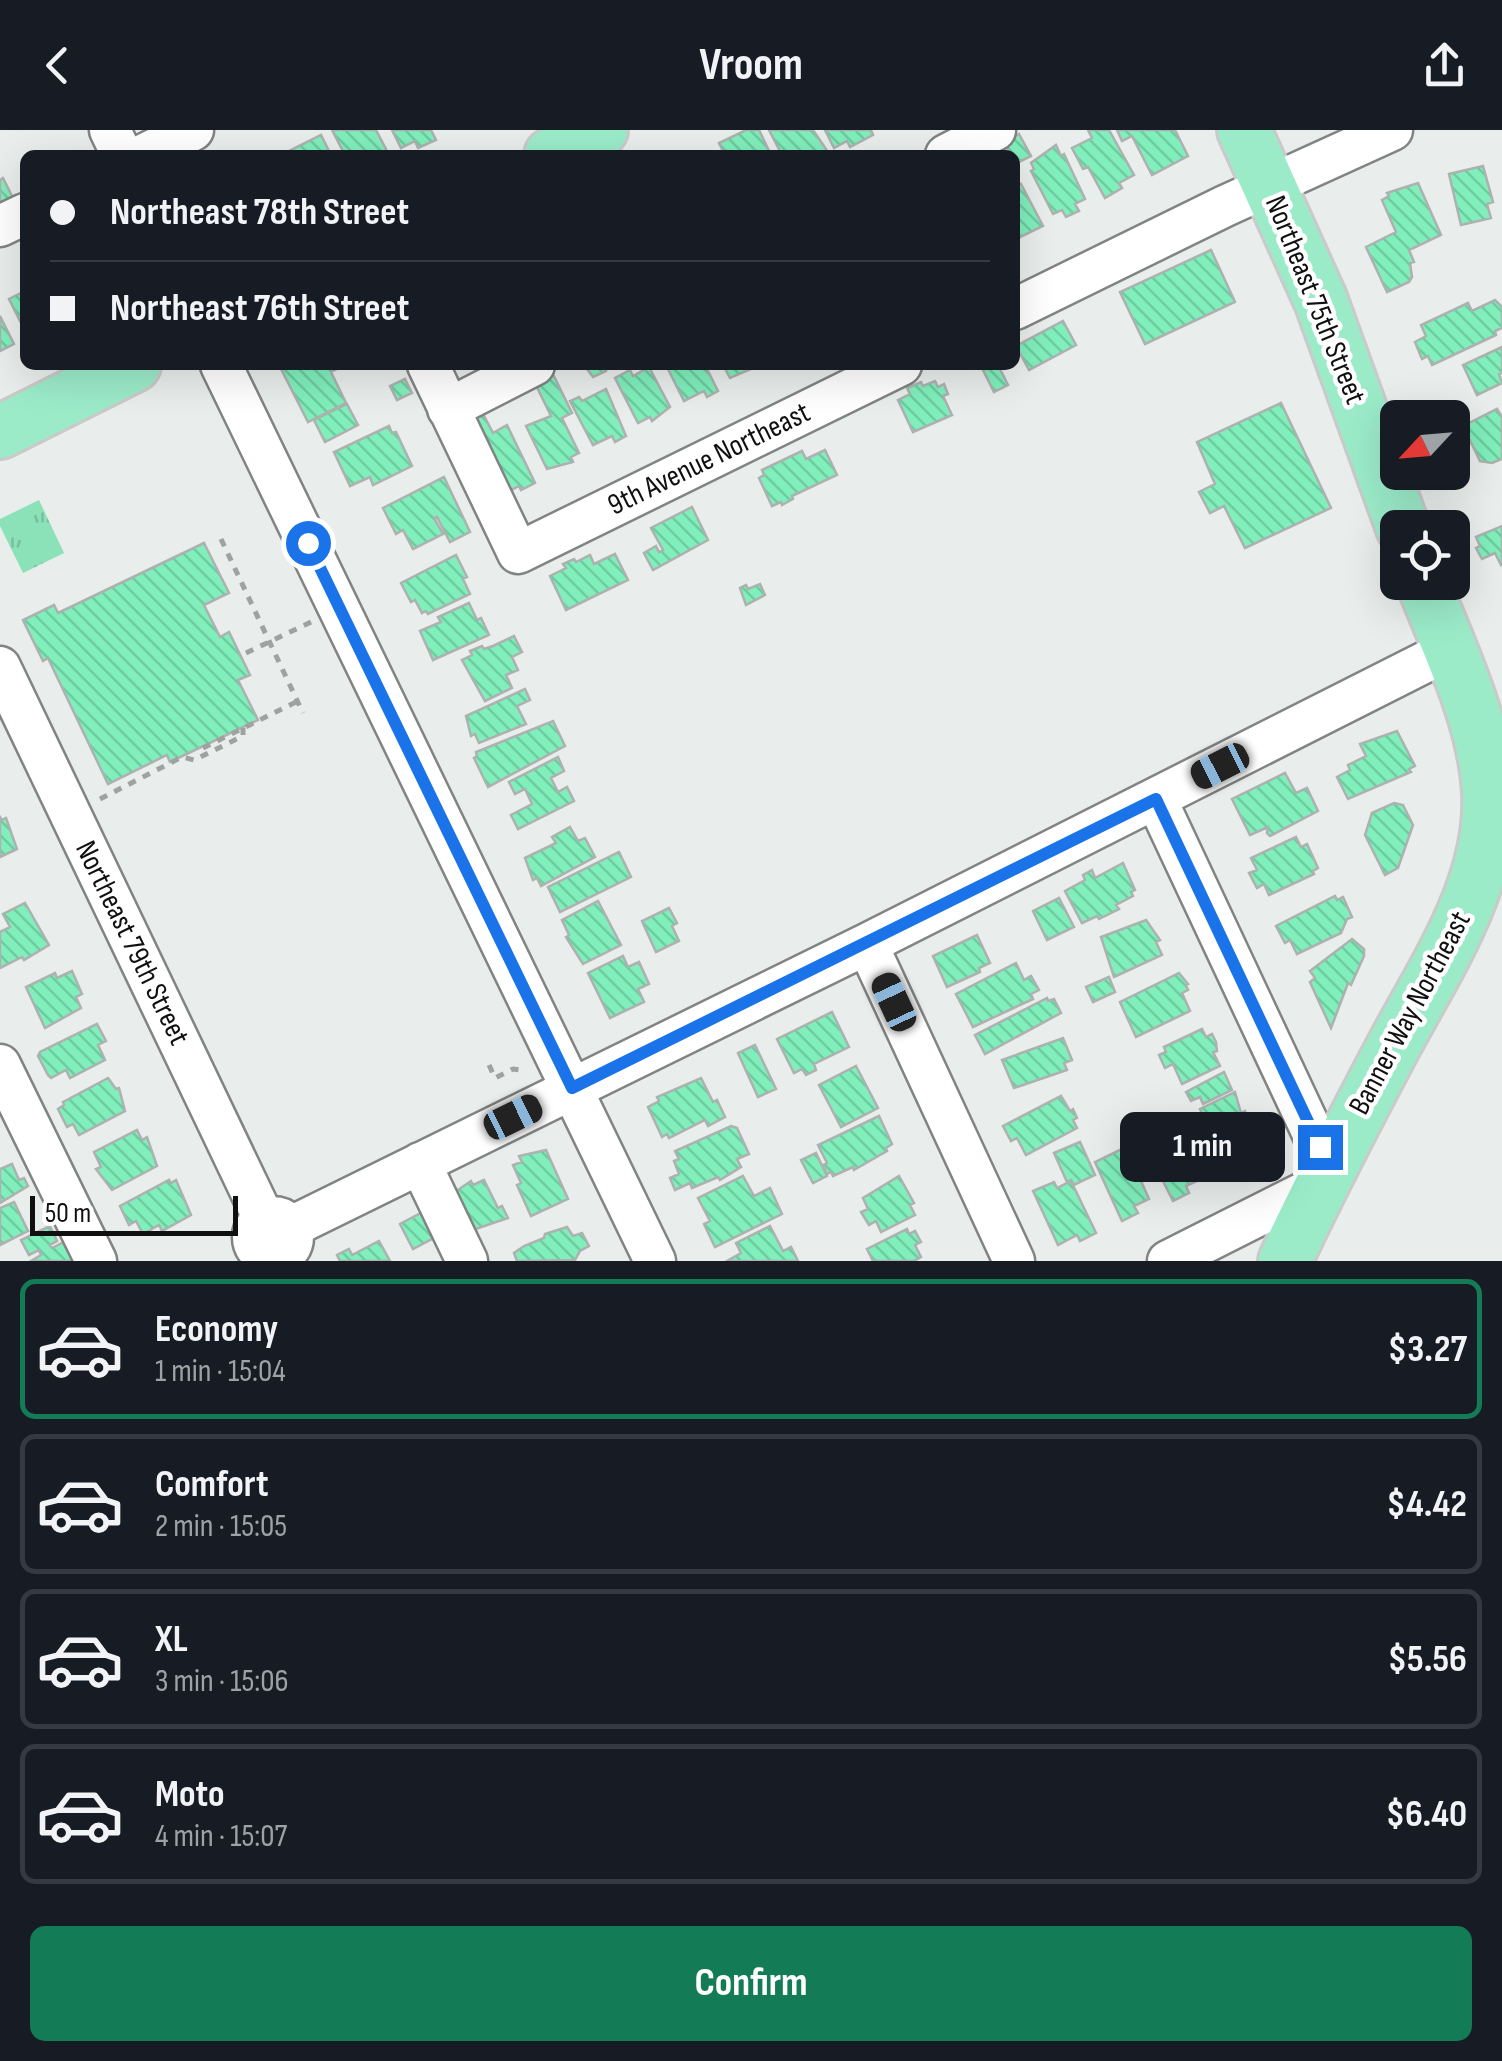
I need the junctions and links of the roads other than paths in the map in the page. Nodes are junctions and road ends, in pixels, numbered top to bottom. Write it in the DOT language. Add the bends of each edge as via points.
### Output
graph roads {
  1 [pos="192,130"];
  2 [pos="601,130"];
  3 [pos="995,130"];
  4 [pos="1244,130"];
  5 [pos="1392,130"];
  6 [pos="153,150"];
  7 [pos="561,150"];
  8 [pos="956,150"];
  9 [pos="1269,186"];
  10 [pos="1020,307"];
  11 [pos="124,370"];
  12 [pos="223,370"];
  13 [pos="430,370"];
  14 [pos="524,370"];
  15 [pos="891,370"];
  16 [pos="448,409"];
  17 [pos="0,432"];
  18 [pos="1396,510"];
  19 [pos="1431,600"];
  20 [pos="1449,650"];
  21 [pos="0,667"];
  22 [pos="1495,776"];
  23 [pos="1156,799"];
  24 [pos="867,944"];
  25 [pos="0,1065"];
  26 [pos="572,1088"];
  27 [pos="420,1162"];
  28 [pos="1325,1176"];
  29 [pos="266,1245"];
  30 [pos="96,1261"];
  31 [pos="467,1261"];
  32 [pos="655,1261"];
  33 [pos="1014,1261"];
  34 [pos="1168,1261"];
  35 [pos="1285,1261"];
  1 -- 6 [label="street"];
  2 -- 7 [label="main road"];
  3 -- 8 [label="street"];
  4 -- 9 [label="main road, Northeast 75th Street"];
  5 -- 9 [label="street"];
  9 -- 10 [label="street"];
  9 -- 18 [label="main road, Northeast 75th Street" via="1321,301"];
  11 -- 17 [label="main road"];
  12 -- 26 [label="street"];
  13 -- 16 [label="street"];
  14 -- 16 [label="street"];
  15 -- 16 [label="street, 9th Avenue Northeast" via="518,553"];
  19 -- 20 [label="main road"];
  20 -- 22 [label="main road"];
  20 -- 23 [label="street"];
  21 -- 29 [label="street, Northeast 79th Street"];
  22 -- 28 [label="main road, Banner Way Northeast" via="1479,871 1460,920"];
  23 -- 24 [label="street"];
  23 -- 28 [label="street"];
  24 -- 26 [label="street"];
  24 -- 33 [label="street"];
  25 -- 30 [label="street"];
  26 -- 27 [label="street"];
  26 -- 32 [label="street"];
  27 -- 29 [label="street"];
  27 -- 31 [label="street"];
  28 -- 34 [label="street"];
  28 -- 35 [label="main road, Banner Way Northeast"];
}
